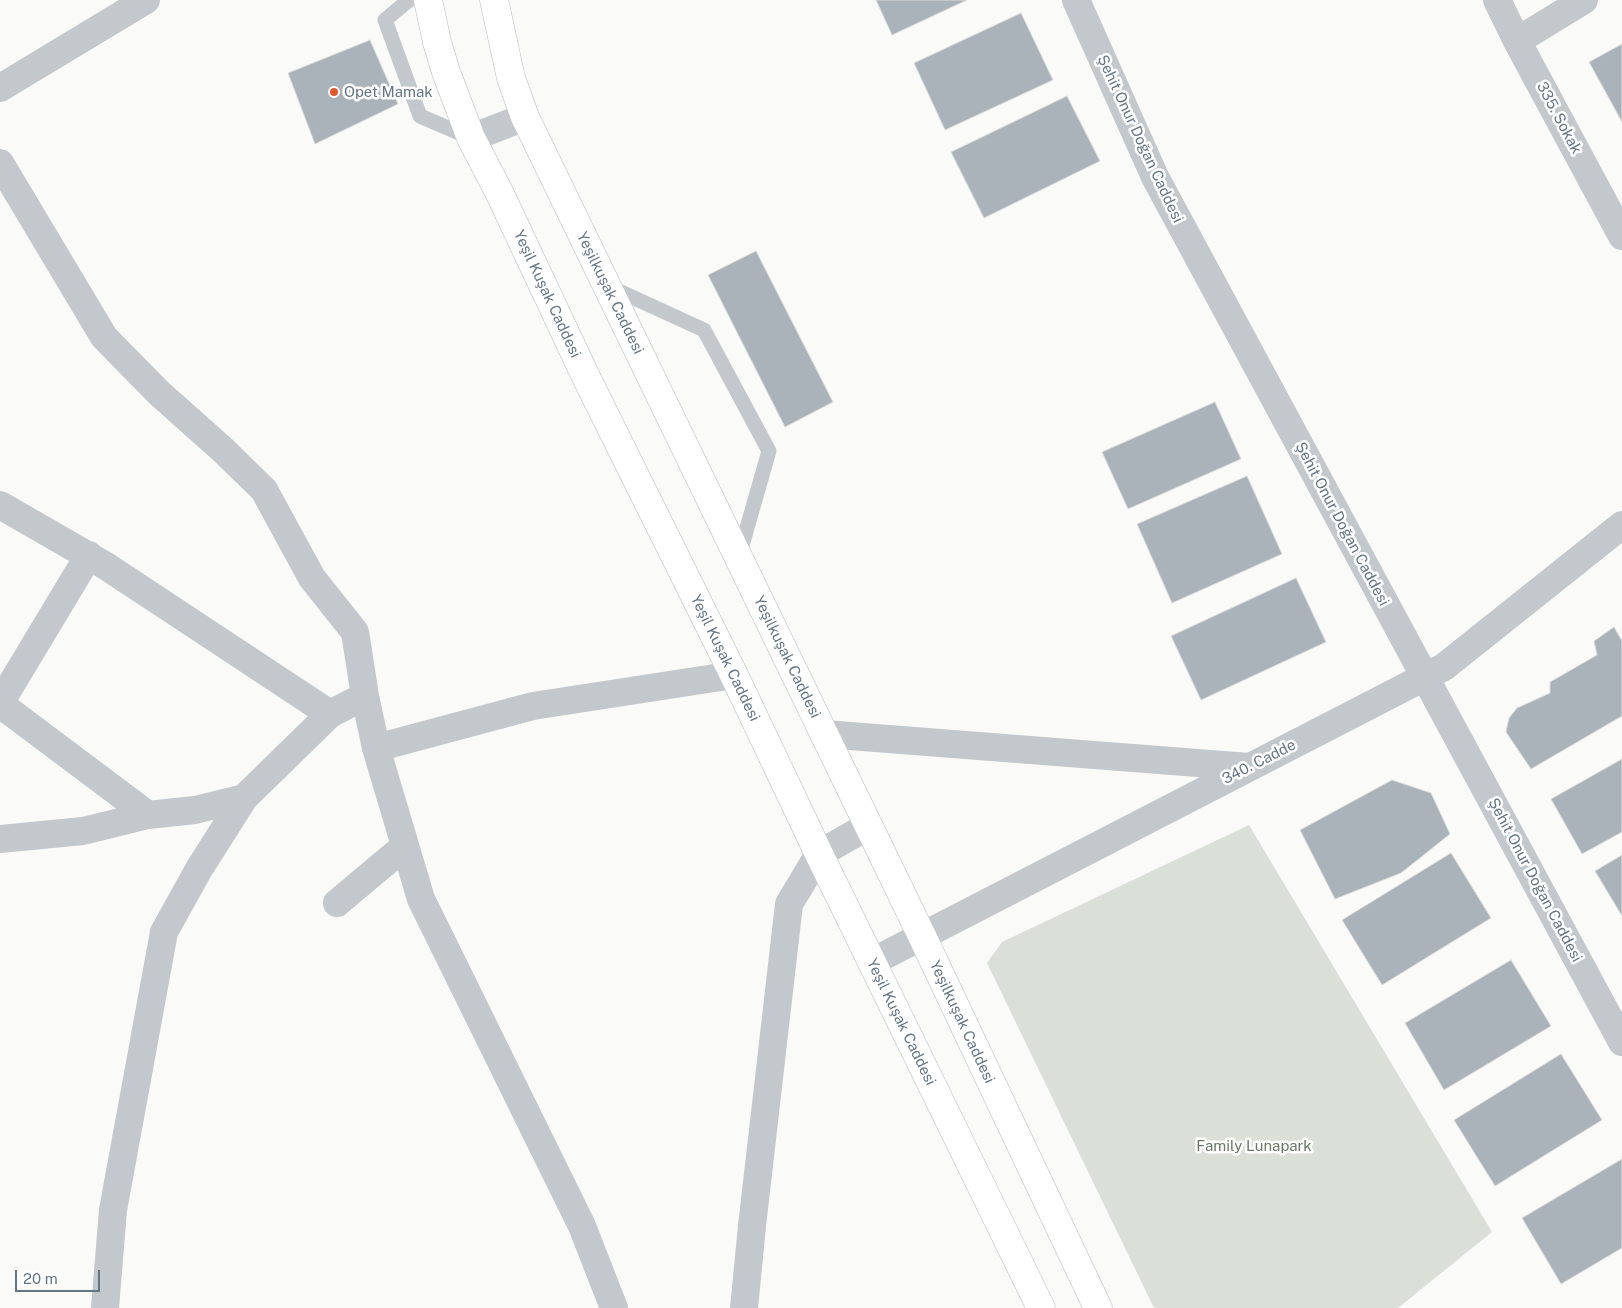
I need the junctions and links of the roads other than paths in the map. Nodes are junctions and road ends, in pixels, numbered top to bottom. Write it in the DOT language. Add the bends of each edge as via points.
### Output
graph roads {
  1 [pos="146,0"];
  2 [pos="409,0"];
  3 [pos="428,0"];
  4 [pos="494,0"];
  5 [pos="1076,0"];
  6 [pos="1497,0"];
  7 [pos="1584,0"];
  8 [pos="122,7"];
  9 [pos="1517,42"];
  10 [pos="0,88"];
  11 [pos="525,116"];
  12 [pos="471,138"];
  13 [pos="0,162"];
  14 [pos="1622,236"];
  15 [pos="606,285"];
  16 [pos="0,506"];
  17 [pos="1622,525"];
  18 [pos="89,555"];
  19 [pos="738,558"];
  20 [pos="734,675"];
  21 [pos="1425,676"];
  22 [pos="365,696"];
  23 [pos="0,704"];
  24 [pos="330,714"];
  25 [pos="824,734"];
  26 [pos="376,748"];
  27 [pos="1249,767"];
  28 [pos="244,798"];
  29 [pos="148,815"];
  30 [pos="868,826"];
  31 [pos="0,840"];
  32 [pos="405,846"];
  33 [pos="819,854"];
  34 [pos="337,903"];
  35 [pos="922,936"];
  36 [pos="872,962"];
  37 [pos="1622,1042"];
  38 [pos="105,1308"];
  39 [pos="614,1308"];
  40 [pos="744,1308"];
  41 [pos="1040,1308"];
  42 [pos="1098,1308"];
  1 -- 8 [label="street"];
  2 -- 12 [label="lane" via="385,20 420,116"];
  3 -- 12 [label="main road, Yeşil Kuşak Caddesi" via="446,72"];
  4 -- 11 [label="main road, Yeşilkuşak Caddesi" via="511,78"];
  5 -- 21 [label="street, Şehit Onur Doğan Caddesi" via="1155,177"];
  6 -- 9 [label="street, 335. Sokak"];
  7 -- 9 [label="street"];
  8 -- 10 [label="street"];
  9 -- 14 [label="street, 335. Sokak"];
  11 -- 12 [label="street"];
  11 -- 15 [label="main road, Yeşilkuşak Caddesi"];
  12 -- 20 [label="main road, Yeşil Kuşak Caddesi"];
  13 -- 22 [label="street" via="104,337 264,490 312,578 355,632"];
  15 -- 19 [label="main road, Yeşilkuşak Caddesi"];
  15 -- 19 [label="lane" via="704,330 769,452"];
  16 -- 18 [label="street"];
  17 -- 21 [label="street, 340. Cadde" via="1444,667"];
  18 -- 23 [label="street"];
  18 -- 24 [label="street"];
  19 -- 25 [label="main road, Yeşilkuşak Caddesi"];
  20 -- 26 [label="street" via="533,706"];
  20 -- 33 [label="main road, Yeşil Kuşak Caddesi"];
  21 -- 27 [label="street, 340. Cadde"];
  21 -- 37 [label="street, Şehit Onur Doğan Caddesi"];
  22 -- 24 [label="street"];
  22 -- 26 [label="street"];
  23 -- 29 [label="street"];
  24 -- 28 [label="street"];
  25 -- 27 [label="street"];
  25 -- 30 [label="main road, Yeşilkuşak Caddesi"];
  26 -- 32 [label="street"];
  27 -- 35 [label="street, 340. Cadde"];
  28 -- 29 [label="street" via="195,810"];
  28 -- 38 [label="street" via="164,932 113,1210"];
  29 -- 31 [label="street" via="83,831"];
  30 -- 33 [label="street"];
  30 -- 35 [label="main road, Yeşilkuşak Caddesi"];
  32 -- 34 [label="street"];
  32 -- 39 [label="street" via="421,899 582,1226"];
  33 -- 36 [label="main road, Yeşil Kuşak Caddesi"];
  33 -- 40 [label="street" via="789,904"];
  35 -- 36 [label="street, 340. Cadde"];
  35 -- 42 [label="main road, Yeşilkuşak Caddesi"];
  36 -- 41 [label="main road, Yeşil Kuşak Caddesi"];
}
